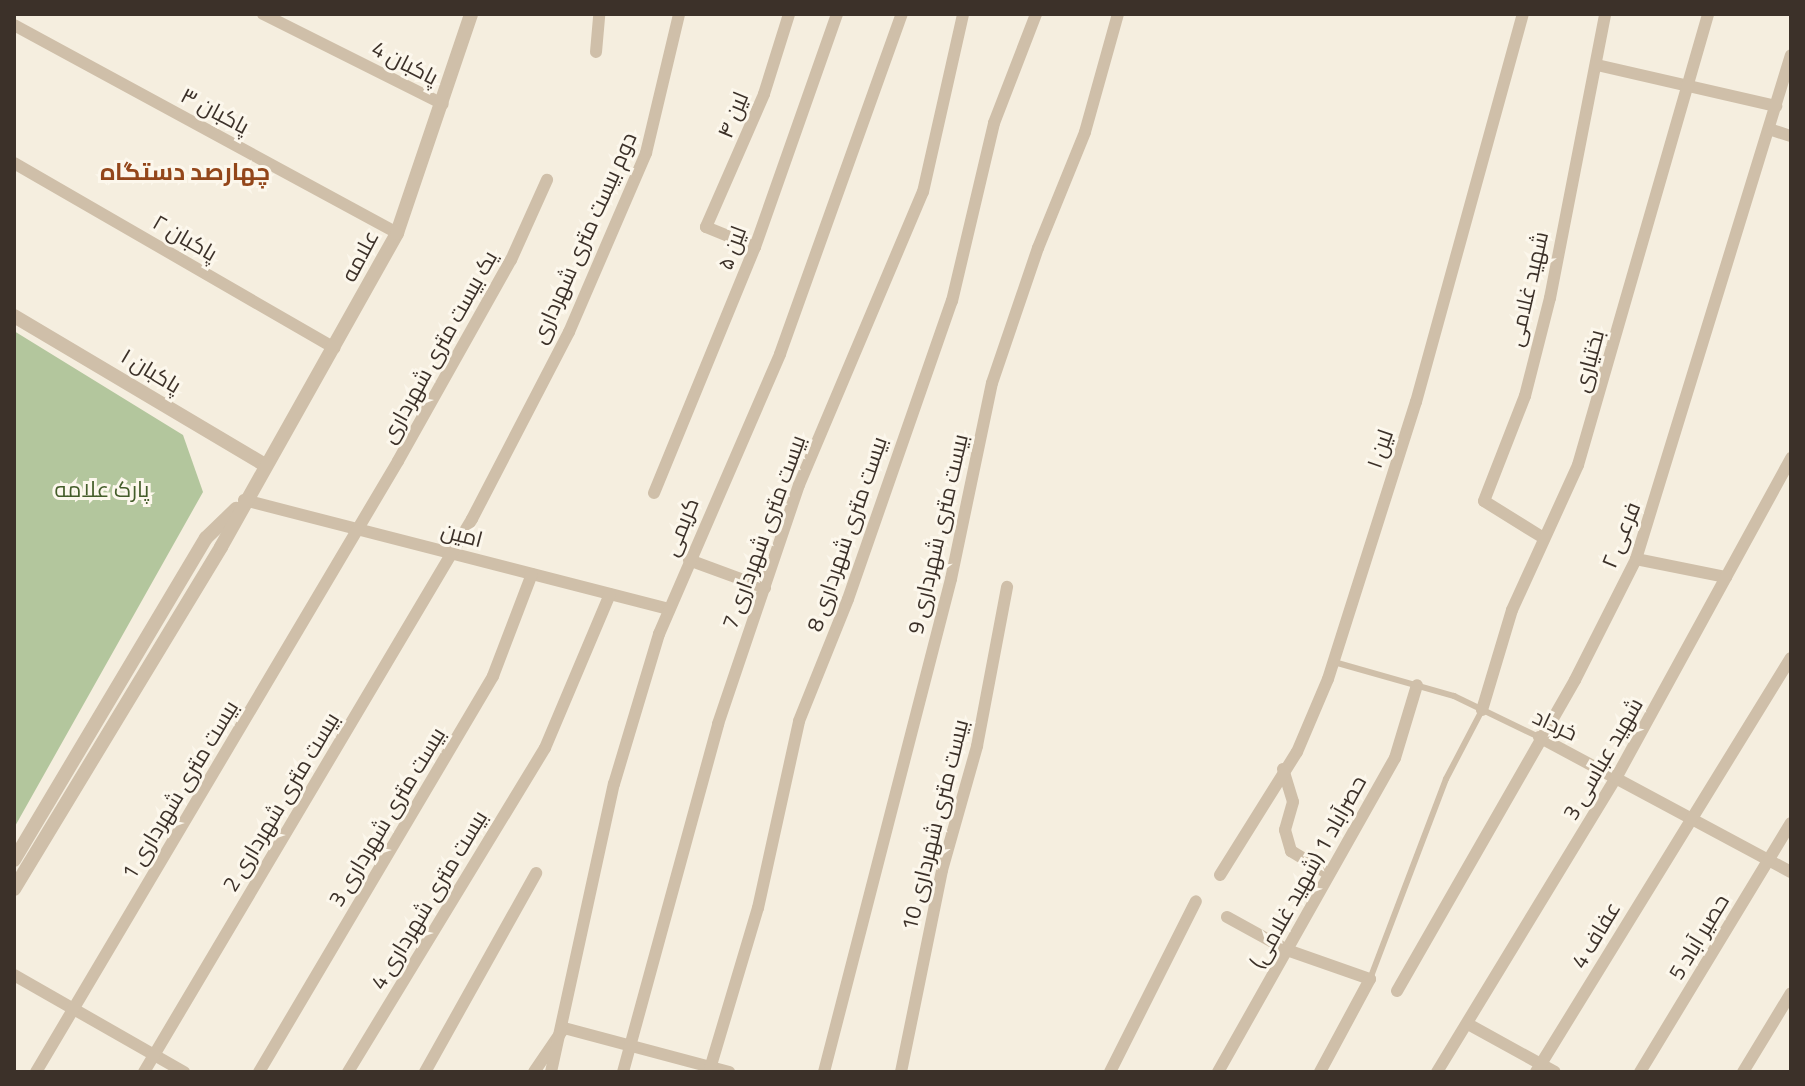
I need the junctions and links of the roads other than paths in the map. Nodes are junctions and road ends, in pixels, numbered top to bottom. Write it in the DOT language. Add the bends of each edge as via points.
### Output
graph roads {
  1 [pos="263,14"];
  2 [pos="471,14"];
  3 [pos="599,14"];
  4 [pos="679,14"];
  5 [pos="789,14"];
  6 [pos="837,14"];
  7 [pos="902,14"];
  8 [pos="963,14"];
  9 [pos="1036,14"];
  10 [pos="1118,14"];
  11 [pos="1523,14"];
  12 [pos="1605,14"];
  13 [pos="1708,14"];
  14 [pos="14,25"];
  15 [pos="596,52"];
  16 [pos="1791,55"];
  17 [pos="1597,65"];
  18 [pos="1689,86"];
  19 [pos="443,104"];
  20 [pos="1776,106"];
  21 [pos="1769,129"];
  22 [pos="1791,136"];
  23 [pos="14,163"];
  24 [pos="547,180"];
  25 [pos="397,233"];
  26 [pos="755,247"];
  27 [pos="14,316"];
  28 [pos="335,348"];
  29 [pos="1791,458"];
  30 [pos="265,465"];
  31 [pos="654,493"];
  32 [pos="244,500"];
  33 [pos="358,528"];
  34 [pos="1542,537"];
  35 [pos="451,552"];
  36 [pos="1636,559"];
  37 [pos="689,560"];
  38 [pos="532,574"];
  39 [pos="1726,577"];
  40 [pos="1007,587"];
  41 [pos="765,588"];
  42 [pos="610,594"];
  43 [pos="669,609"];
  44 [pos="1791,658"];
  45 [pos="1334,662"];
  46 [pos="1417,685"];
  47 [pos="1482,710"];
  48 [pos="1539,737"];
  49 [pos="1283,769"];
  50 [pos="1616,778"];
  51 [pos="1690,818"];
  52 [pos="1791,823"];
  53 [pos="14,860"];
  54 [pos="1769,860"];
  55 [pos="1791,872"];
  56 [pos="536,873"];
  57 [pos="1329,874"];
  58 [pos="1220,875"];
  59 [pos="14,889"];
  60 [pos="1196,901"];
  61 [pos="1227,917"];
  62 [pos="1287,950"];
  63 [pos="14,975"];
  64 [pos="1370,979"];
  65 [pos="1397,991"];
  66 [pos="1791,993"];
  67 [pos="75,1009"];
  68 [pos="1468,1024"];
  69 [pos="564,1028"];
  70 [pos="630,1048"];
  71 [pos="155,1055"];
  72 [pos="1539,1068"];
  73 [pos="709,1070"];
  74 [pos="36,1072"];
  75 [pos="144,1072"];
  76 [pos="184,1072"];
  77 [pos="259,1072"];
  78 [pos="348,1072"];
  79 [pos="425,1072"];
  80 [pos="534,1072"];
  81 [pos="551,1072"];
  82 [pos="623,1072"];
  83 [pos="729,1072"];
  84 [pos="824,1072"];
  85 [pos="901,1072"];
  86 [pos="1110,1072"];
  87 [pos="1218,1072"];
  88 [pos="1320,1072"];
  89 [pos="1437,1072"];
  90 [pos="1555,1072"];
  91 [pos="1640,1072"];
  92 [pos="1743,1072"];
  1 -- 19 [label="street, پاکبان 4"];
  2 -- 19 [label="street, علامه"];
  3 -- 15 [label="street"];
  4 -- 35 [label="street, دوم بیست متری شهرداری" via="658,115 616,227 569,332"];
  5 -- 26 [label="street, لین ۴" via="764,94 706,227"];
  6 -- 26 [label="street, لین ۵"];
  7 -- 37 [label="street, کریمی" via="780,354"];
  8 -- 41 [label="street, بیست متری شهرداری 7" via="923,192 799,485"];
  9 -- 73 [label="street, بیست متری شهرداری 8" via="994,123 952,301 848,599 799,721 758,908"];
  10 -- 84 [label="street, بیست متری شهرداری 9" via="1085,132 992,383 951,579"];
  11 -- 45 [label="street, لین ۱" via="1416,402"];
  12 -- 17 [label="street, شهید غلامی"];
  13 -- 18 [label="street, بختیاری"];
  14 -- 25 [label="street, پاکبان ۳"];
  16 -- 20 [label="street, ۲ فرعی"];
  17 -- 18 [label="street"];
  17 -- 34 [label="street, شهید غلامی" via="1525,396 1484,501"];
  18 -- 20 [label="street"];
  18 -- 34 [label="street, بختیاری" via="1578,465"];
  19 -- 25 [label="street, علامه"];
  20 -- 21 [label="street, ۲ فرعی"];
  21 -- 22 [label="street"];
  21 -- 36 [label="street, ۲ فرعی"];
  23 -- 28 [label="street, پاکبان ۲"];
  24 -- 33 [label="street, یک بیست متری شهرداری" via="511,260"];
  25 -- 28 [label="street, علامه"];
  26 -- 31 [label="street, لین ۵"];
  27 -- 30 [label="street, پاکبان ۱"];
  28 -- 30 [label="street, علامه"];
  29 -- 39 [label="street, شهید عباسی 3"];
  30 -- 32 [label="street, علامه"];
  32 -- 33 [label="street, امین"];
  32 -- 53 [label="street, علامه" via="206,538"];
  32 -- 59 [label="street, علامه"];
  33 -- 35 [label="street, امین"];
  33 -- 67 [label="street, بیست متری شهرداری 1"];
  34 -- 47 [label="street, بختیاری" via="1497,649"];
  35 -- 38 [label="street, امین"];
  35 -- 71 [label="street, بیست متری شهرداری 2"];
  36 -- 39 [label="street"];
  36 -- 48 [label="street, ۲ فرعی" via="1575,680"];
  37 -- 41 [label="street"];
  37 -- 43 [label="street, کریمی"];
  38 -- 42 [label="street, امین"];
  38 -- 77 [label="street, بیست متری شهرداری 3" via="493,676"];
  39 -- 50 [label="street, شهید عباسی 3"];
  40 -- 85 [label="street, بیست متری شهرداری 10" via="977,746 942,870"];
  41 -- 70 [label="street, بیست متری شهرداری 7" via="718,724"];
  42 -- 43 [label="street, امین"];
  42 -- 78 [label="street, بیست متری شهرداری 4" via="545,748"];
  43 -- 69 [label="street, کریمی" via="614,784"];
  44 -- 51 [label="street, عفاف 4"];
  45 -- 46 [label="lane, خرداد"];
  45 -- 49 [label="street, لین ۱" via="1306,736"];
  46 -- 47 [label="lane, خرداد"];
  46 -- 57 [label="street, حصرآباد 1 (شهید غلامی)" via="1395,758"];
  47 -- 48 [label="lane, خرداد"];
  47 -- 64 [label="lane" via="1446,779"];
  48 -- 50 [label="street, خرداد"];
  48 -- 65 [label="street, ۲ فرعی"];
  49 -- 57 [label="street" via="1293,802 1285,830 1291,851"];
  49 -- 58 [label="street, لین ۱"];
  50 -- 51 [label="street, خرداد"];
  50 -- 68 [label="street, شهید عباسی 3"];
  51 -- 54 [label="street, خرداد"];
  51 -- 72 [label="street, عفاف 4"];
  52 -- 54 [label="street, حصیر آباد 5"];
  54 -- 55 [label="street, خرداد"];
  54 -- 91 [label="street, حصیر آباد 5"];
  56 -- 79 [label="street"];
  57 -- 62 [label="street, حصرآباد 1 (شهید غلامی)"];
  60 -- 86 [label="street"];
  61 -- 62 [label="street"];
  62 -- 64 [label="street"];
  62 -- 87 [label="street, حصرآباد 1 (شهید غلامی)"];
  63 -- 67 [label="street"];
  64 -- 88 [label="street"];
  66 -- 92 [label="street"];
  67 -- 71 [label="street"];
  67 -- 74 [label="street, بیست متری شهرداری 1"];
  68 -- 72 [label="street"];
  68 -- 89 [label="street, شهید عباسی 3"];
  69 -- 70 [label="street"];
  69 -- 80 [label="street"];
  69 -- 81 [label="street, کریمی"];
  70 -- 73 [label="street"];
  70 -- 82 [label="street, بیست متری شهرداری 7"];
  71 -- 75 [label="street, بیست متری شهرداری 2"];
  71 -- 76 [label="street"];
  72 -- 90 [label="street"];
  73 -- 83 [label="street"];
}
